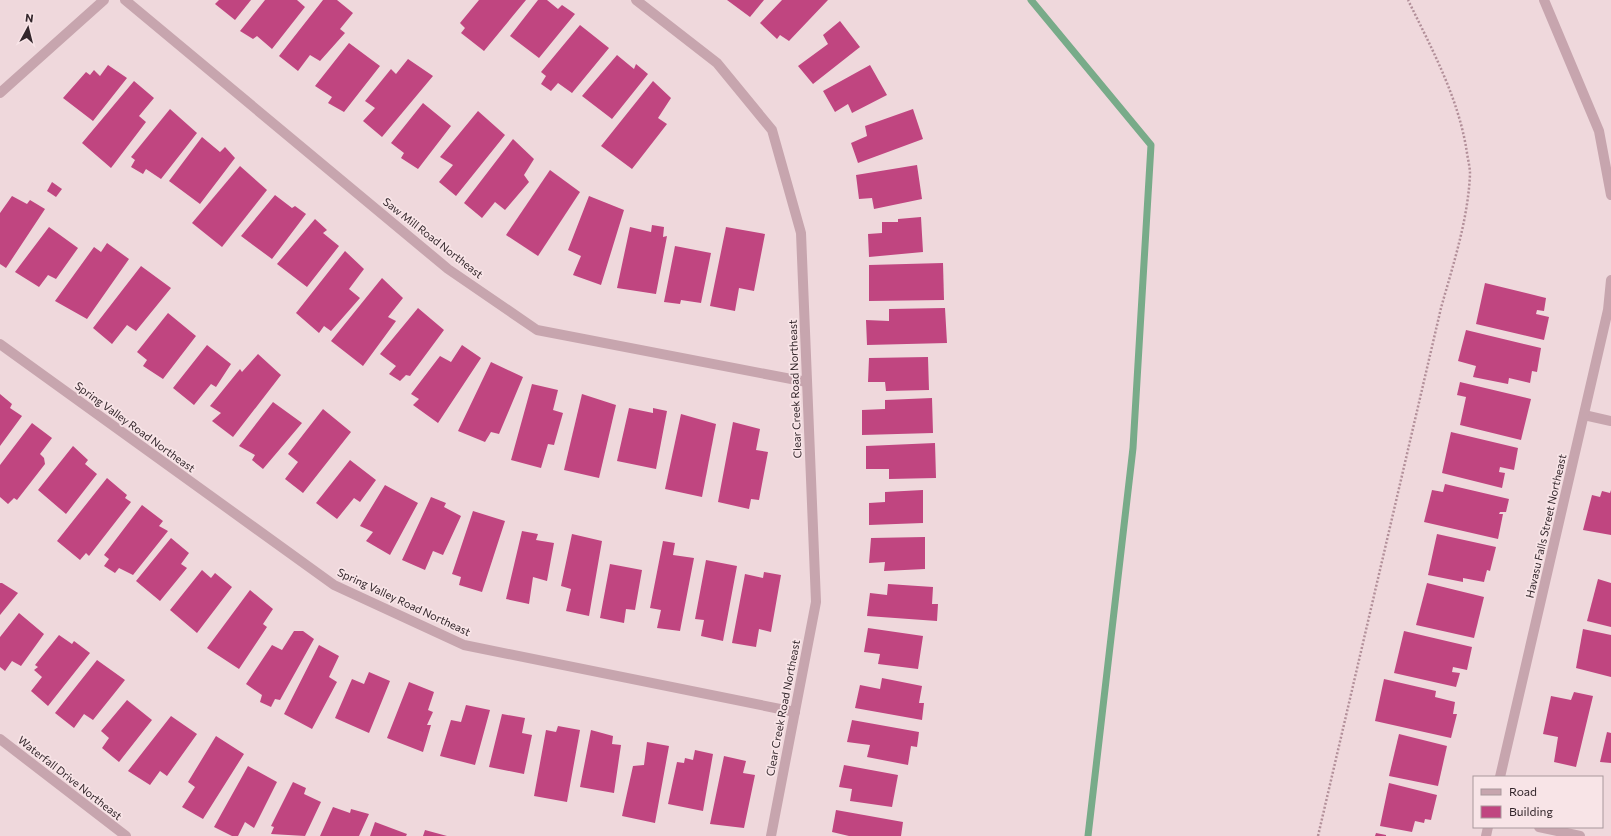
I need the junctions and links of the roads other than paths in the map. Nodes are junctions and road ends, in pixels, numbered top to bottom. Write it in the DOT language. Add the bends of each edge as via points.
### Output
graph roads {
  1 [pos="104,0"];
  2 [pos="125,0"];
  3 [pos="636,0"];
  4 [pos="1544,0"];
  5 [pos="0,93"];
  6 [pos="1611,195"];
  7 [pos="1611,280"];
  8 [pos="0,344"];
  9 [pos="807,382"];
  10 [pos="1584,415"];
  11 [pos="1611,421"];
  12 [pos="795,712"];
  13 [pos="0,739"];
  14 [pos="1500,776"];
  15 [pos="1544,828"];
  16 [pos="126,836"];
  17 [pos="771,836"];
  18 [pos="1580,836"];
  1 -- 5 [label="street"];
  2 -- 9 [label="street, Saw Mill Road Northeast" via="448,268 537,330"];
  3 -- 9 [label="street, Clear Creek Road Northeast" via="717,63 772,130 801,233"];
  4 -- 6 [label="street" via="1599,131"];
  7 -- 10 [label="street, Havasu Falls Street Northeast" via="1608,310"];
  8 -- 12 [label="street, Spring Valley Road Northeast" via="334,585 464,645"];
  9 -- 12 [label="street, Clear Creek Road Northeast" via="816,602"];
  10 -- 11 [label="street"];
  10 -- 14 [label="street, Havasu Falls Street Northeast"];
  12 -- 17 [label="street, Clear Creek Road Northeast"];
  13 -- 16 [label="street, Waterfall Drive Northeast"];
  15 -- 18 [label="street"];
}
